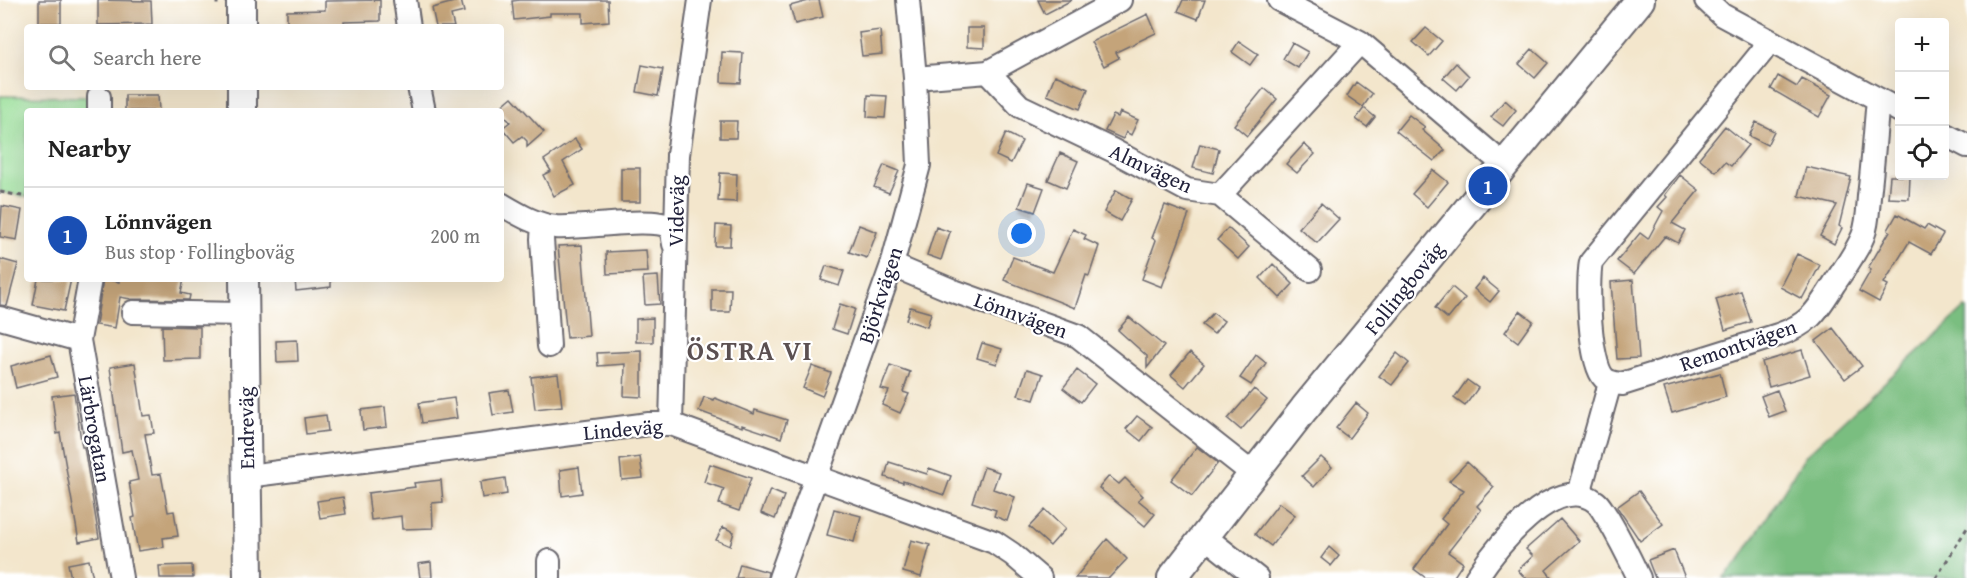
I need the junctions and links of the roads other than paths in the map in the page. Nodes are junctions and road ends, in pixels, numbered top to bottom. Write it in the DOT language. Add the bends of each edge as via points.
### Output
graph roads {
  1 [pos="241,0"];
  2 [pos="405,0"];
  3 [pos="700,0"];
  4 [pos="908,0"];
  5 [pos="1120,0"];
  6 [pos="1279,0"];
  7 [pos="1640,0"];
  8 [pos="1706,0"];
  9 [pos="241,24"];
  10 [pos="409,24"];
  11 [pos="1768,40"];
  12 [pos="1360,42"];
  13 [pos="988,72"];
  14 [pos="915,78"];
  15 [pos="242,90"];
  16 [pos="420,90"];
  17 [pos="1878,99"];
  18 [pos="242,108"];
  19 [pos="423,108"];
  20 [pos="1895,109"];
  21 [pos="1949,137"];
  22 [pos="1967,146"];
  23 [pos="1504,165"];
  24 [pos="1220,195"];
  25 [pos="504,206"];
  26 [pos="543,225"];
  27 [pos="675,249"];
  28 [pos="892,265"];
  29 [pos="1310,270"];
  30 [pos="90,282"];
  31 [pos="244,282"];
  32 [pos="133,312"];
  33 [pos="244,315"];
  34 [pos="0,318"];
  35 [pos="80,340"];
  36 [pos="549,346"];
  37 [pos="1610,382"];
  38 [pos="671,424"];
  39 [pos="1253,474"];
  40 [pos="247,476"];
  41 [pos="816,478"];
  42 [pos="1579,494"];
  43 [pos="1204,536"];
  44 [pos="121,578"];
  45 [pos="248,578"];
  46 [pos="780,578"];
  47 [pos="1040,578"];
  48 [pos="1172,578"];
  49 [pos="1257,578"];
  50 [pos="1476,578"];
  51 [pos="1639,578"];
  1 -- 9 [label="main road"];
  2 -- 10 [label="street"];
  3 -- 27 [label="street, Videväg" via="678,155"];
  4 -- 14 [label="street, Björkvägen"];
  5 -- 13 [label="street"];
  6 -- 12 [label="street"];
  7 -- 23 [label="main road, Follingboväg"];
  8 -- 11 [label="street" via="1722,15"];
  11 -- 17 [label="street"];
  11 -- 37 [label="street" via="1591,261 1588,276 1593,354 1604,378"];
  12 -- 23 [label="street"];
  12 -- 24 [label="street"];
  13 -- 14 [label="street"];
  13 -- 24 [label="street, Almvägen" via="1020,106 1187,190"];
  14 -- 28 [label="street, Björkvägen" via="919,165"];
  15 -- 18 [label="main road"];
  16 -- 19 [label="street"];
  17 -- 20 [label="street"];
  17 -- 37 [label="street, Remontvägen" via="1863,236 1809,320 1796,329 1622,384"];
  21 -- 22 [label="street"];
  23 -- 39 [label="main road, Follingboväg"];
  24 -- 29 [label="street, Almvägen"];
  25 -- 26 [label="street"];
  26 -- 27 [label="street" via="666,225 671,227"];
  26 -- 36 [label="street"];
  27 -- 38 [label="street, Videväg"];
  28 -- 39 [label="street, Lönnvägen" via="1078,336"];
  28 -- 41 [label="street, Björkvägen"];
  30 -- 35 [label="street, Lärbrogatan"];
  31 -- 33 [label="main road, Endreväg"];
  32 -- 33 [label="street"];
  33 -- 40 [label="main road, Endreväg"];
  34 -- 35 [label="street"];
  35 -- 44 [label="street, Lärbrogatan"];
  37 -- 42 [label="street"];
  38 -- 40 [label="street, Lindeväg"];
  38 -- 41 [label="street, Lindeväg"];
  39 -- 43 [label="main road, Follingboväg"];
  40 -- 45 [label="main road, Endreväg"];
  41 -- 46 [label="street, Björkvägen"];
  41 -- 47 [label="street, Lindeväg" via="994,542"];
  42 -- 50 [label="street" via="1557,499 1520,523"];
  42 -- 51 [label="street" via="1598,503"];
  43 -- 48 [label="main road, Follingboväg"];
  43 -- 49 [label="street"];
}
